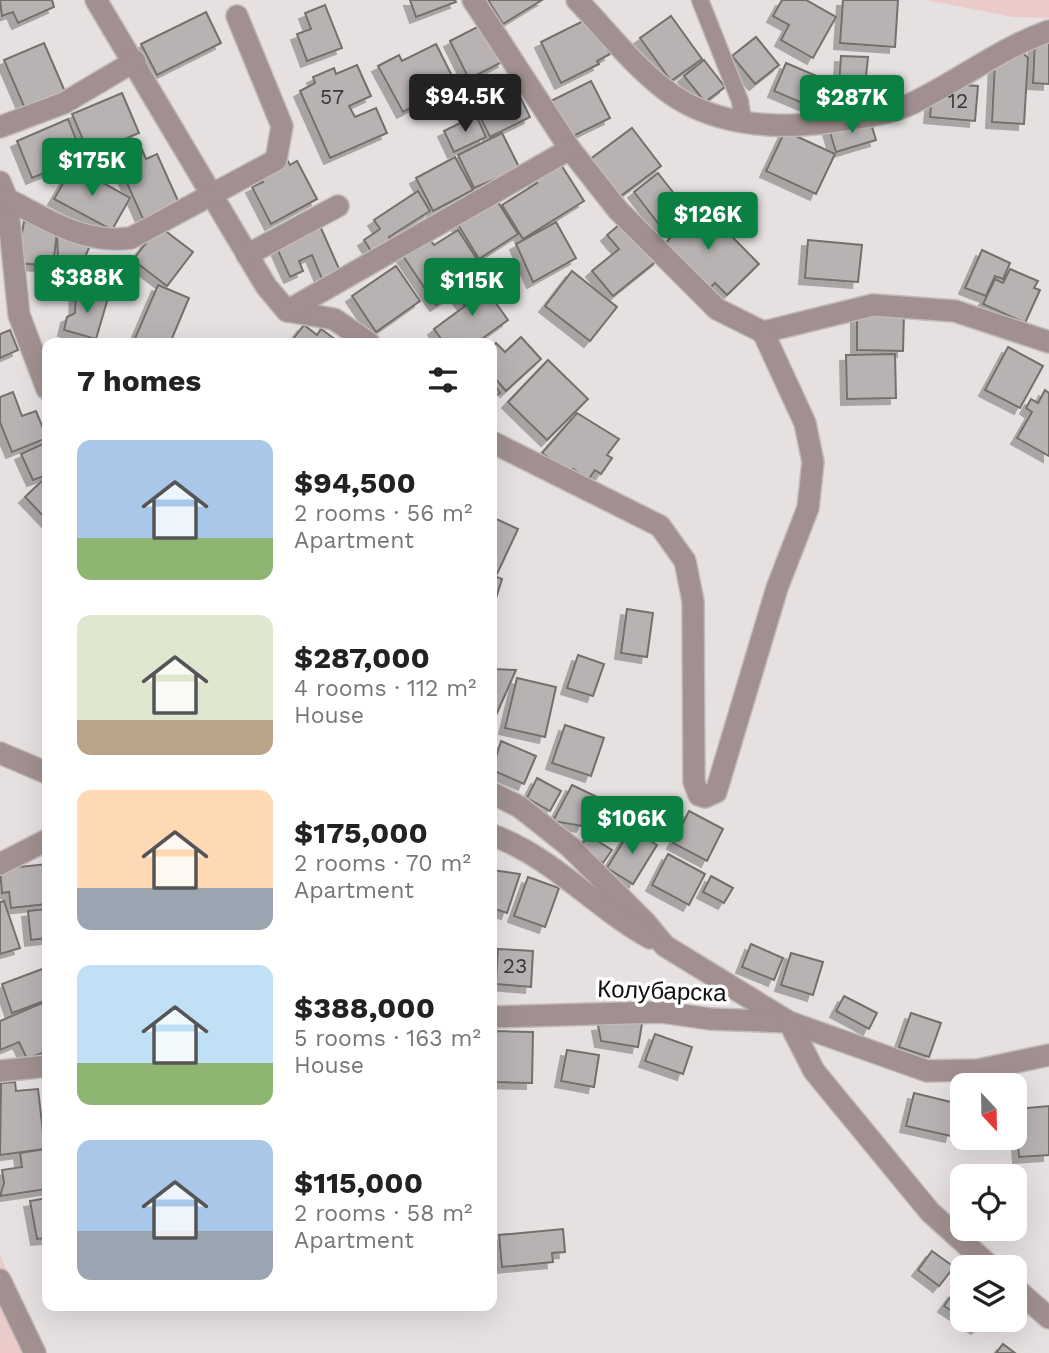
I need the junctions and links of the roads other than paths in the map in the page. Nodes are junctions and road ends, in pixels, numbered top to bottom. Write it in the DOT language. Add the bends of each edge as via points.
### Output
graph roads {
  1 [pos="96,0"];
  2 [pos="473,0"];
  3 [pos="577,0"];
  4 [pos="699,0"];
  5 [pos="237,16"];
  6 [pos="1049,31"];
  7 [pos="135,61"];
  8 [pos="743,122"];
  9 [pos="0,127"];
  10 [pos="570,149"];
  11 [pos="4,190"];
  12 [pos="212,194"];
  13 [pos="338,205"];
  14 [pos="247,255"];
  15 [pos="287,311"];
  16 [pos="9,319"];
  17 [pos="763,332"];
  18 [pos="362,338"];
  19 [pos="1049,342"];
  20 [pos="42,380"];
  21 [pos="497,444"];
  22 [pos="0,753"];
  23 [pos="42,772"];
  24 [pos="497,796"];
  25 [pos="497,837"];
  26 [pos="42,843"];
  27 [pos="0,864"];
  28 [pos="665,946"];
  29 [pos="497,1017"];
  30 [pos="789,1022"];
  31 [pos="1049,1055"];
  32 [pos="42,1067"];
  33 [pos="0,1071"];
  34 [pos="978,1255"];
  35 [pos="0,1280"];
  36 [pos="1027,1299"];
  37 [pos="1049,1318"];
  38 [pos="35,1353"];
  1 -- 7 [label="street"];
  2 -- 10 [label="street"];
  3 -- 8 [label="street" via="663,88 701,112"];
  4 -- 8 [label="lane" via="740,102"];
  5 -- 12 [label="street" via="282,126 276,160"];
  6 -- 8 [label="street" via="1000,52 911,105 801,126"];
  7 -- 9 [label="street" via="64,103"];
  7 -- 12 [label="street"];
  10 -- 15 [label="street"];
  10 -- 17 [label="street" via="618,210 717,309"];
  11 -- 12 [label="street" via="82,236 106,241 131,238"];
  11 -- 16 [label="street"];
  12 -- 14 [label="street"];
  13 -- 14 [label="street"];
  14 -- 15 [label="street"];
  15 -- 18 [label="street" via="334,319"];
  16 -- 20 [label="street"];
  17 -- 19 [label="street" via="873,305 955,311"];
  17 -- 21 [label="street" via="805,423 813,462 811,485 808,508 777,588 716,792 705,797 699,795 694,782 693,601 685,561 660,526"];
  22 -- 23 [label="street"];
  24 -- 28 [label="street" via="520,807 569,846"];
  25 -- 28 [label="street, Колубарска" via="548,862 631,928"];
  26 -- 27 [label="street"];
  28 -- 30 [label="street"];
  29 -- 30 [label="street, Колубарска" via="662,1012"];
  30 -- 31 [label="street" via="927,1071 978,1070"];
  30 -- 34 [label="street" via="814,1071 930,1212"];
  32 -- 33 [label="street"];
  35 -- 38 [label="street"];
  36 -- 37 [label="street"];
}
